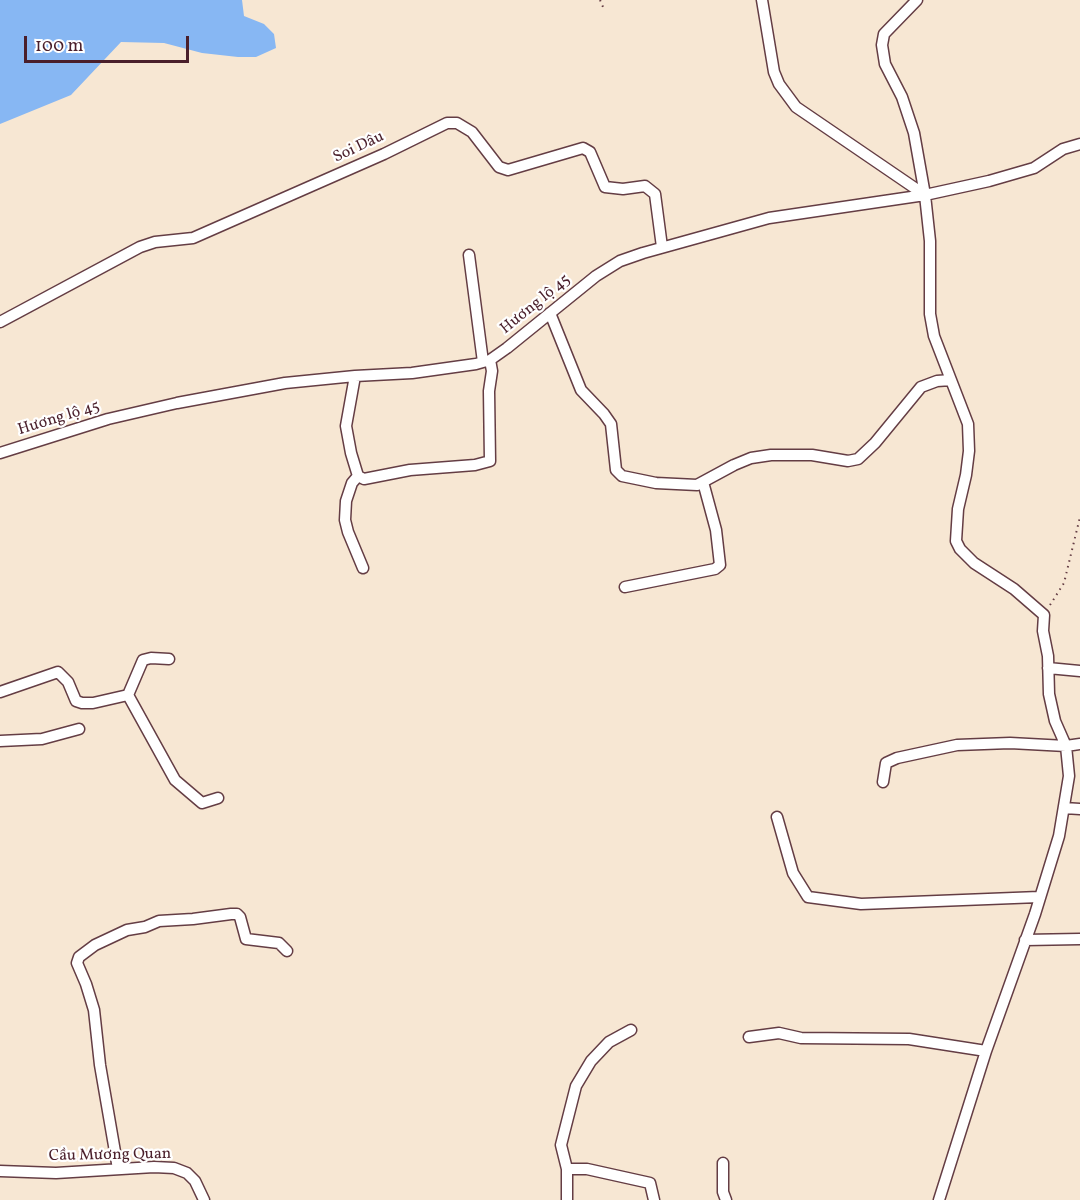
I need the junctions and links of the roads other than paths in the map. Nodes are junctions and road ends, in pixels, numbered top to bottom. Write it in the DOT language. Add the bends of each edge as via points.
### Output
graph roads {
  1 [pos="762,0"];
  2 [pos="917,0"];
  3 [pos="1080,144"];
  4 [pos="925,195"];
  5 [pos="662,247"];
  6 [pos="469,255"];
  7 [pos="550,313"];
  8 [pos="0,322"];
  9 [pos="487,361"];
  10 [pos="355,376"];
  11 [pos="951,380"];
  12 [pos="0,453"];
  13 [pos="358,476"];
  14 [pos="703,482"];
  15 [pos="363,568"];
  16 [pos="625,587"];
  17 [pos="169,659"];
  18 [pos="1048,668"];
  19 [pos="1080,671"];
  20 [pos="0,692"];
  21 [pos="128,695"];
  22 [pos="79,729"];
  23 [pos="0,741"];
  24 [pos="1080,744"];
  25 [pos="1066,746"];
  26 [pos="883,782"];
  27 [pos="218,798"];
  28 [pos="1064,808"];
  29 [pos="1080,809"];
  30 [pos="777,817"];
  31 [pos="1039,897"];
  32 [pos="1080,939"];
  33 [pos="1025,940"];
  34 [pos="287,951"];
  35 [pos="631,1030"];
  36 [pos="748,1037"];
  37 [pos="986,1051"];
  38 [pos="723,1163"];
  39 [pos="118,1169"];
  40 [pos="567,1169"];
  41 [pos="0,1171"];
  42 [pos="204,1200"];
  43 [pos="567,1200"];
  44 [pos="654,1200"];
  45 [pos="726,1200"];
  46 [pos="939,1200"];
  1 -- 4 [label="street" via="774,72 796,107"];
  2 -- 4 [label="street" via="884,34 882,45 885,64 914,133"];
  3 -- 4 [label="street, Hương lộ 45" via="1063,149 1034,168"];
  4 -- 5 [label="street, Hương lộ 45" via="769,218"];
  4 -- 11 [label="street" via="930,241 930,314"];
  5 -- 7 [label="street, Hương lộ 45" via="620,261"];
  5 -- 8 [label="street, Soi Dâu" via="655,194 645,186 605,187 590,152 583,148 507,170 499,167 472,132 457,123 447,123 193,238 140,247"];
  6 -- 9 [label="street"];
  7 -- 9 [label="street, Hương lộ 45"];
  7 -- 14 [label="street" via="581,390 611,424 616,470 622,476 656,483"];
  9 -- 10 [label="street, Hương lộ 45" via="412,373"];
  9 -- 13 [label="street" via="492,371 489,461 364,479"];
  10 -- 12 [label="street, Hương lộ 45" via="285,383 177,403 108,419"];
  10 -- 13 [label="street" via="346,426"];
  11 -- 14 [label="street" via="921,387 858,459 771,455 734,465"];
  11 -- 18 [label="street" via="968,424 969,451 956,541 974,563 1044,615"];
  13 -- 15 [label="street" via="346,501 345,520"];
  14 -- 16 [label="street" via="716,530 720,565"];
  17 -- 21 [label="street" via="143,660"];
  18 -- 19 [label="street"];
  18 -- 25 [label="street" via="1049,694"];
  20 -- 21 [label="street" via="58,672 68,682 76,701 82,703"];
  21 -- 27 [label="street" via="175,780 202,803"];
  22 -- 23 [label="street" via="42,739"];
  24 -- 25 [label="street"];
  25 -- 26 [label="street" via="980,743 939,748 886,763"];
  25 -- 28 [label="street" via="1069,776"];
  28 -- 29 [label="street"];
  28 -- 31 [label="street"];
  30 -- 31 [label="street" via="793,873 808,897 861,904"];
  31 -- 33 [label="street"];
  32 -- 33 [label="street"];
  33 -- 37 [label="street"];
  34 -- 39 [label="street" via="279,943 246,939 240,917 231,914 159,921 127,930 79,957 77,963 94,1010"];
  35 -- 40 [label="street" via="609,1042 591,1060 576,1086 561,1145"];
  36 -- 37 [label="street" via="779,1033 801,1038 909,1039"];
  37 -- 46 [label="street"];
  38 -- 45 [label="street"];
  39 -- 41 [label="street, Cầu Mương Quan"];
  39 -- 42 [label="street, Cầu Mương Quan" via="174,1168 195,1181"];
  40 -- 43 [label="street"];
  40 -- 44 [label="street" via="587,1169 650,1183"];
}
